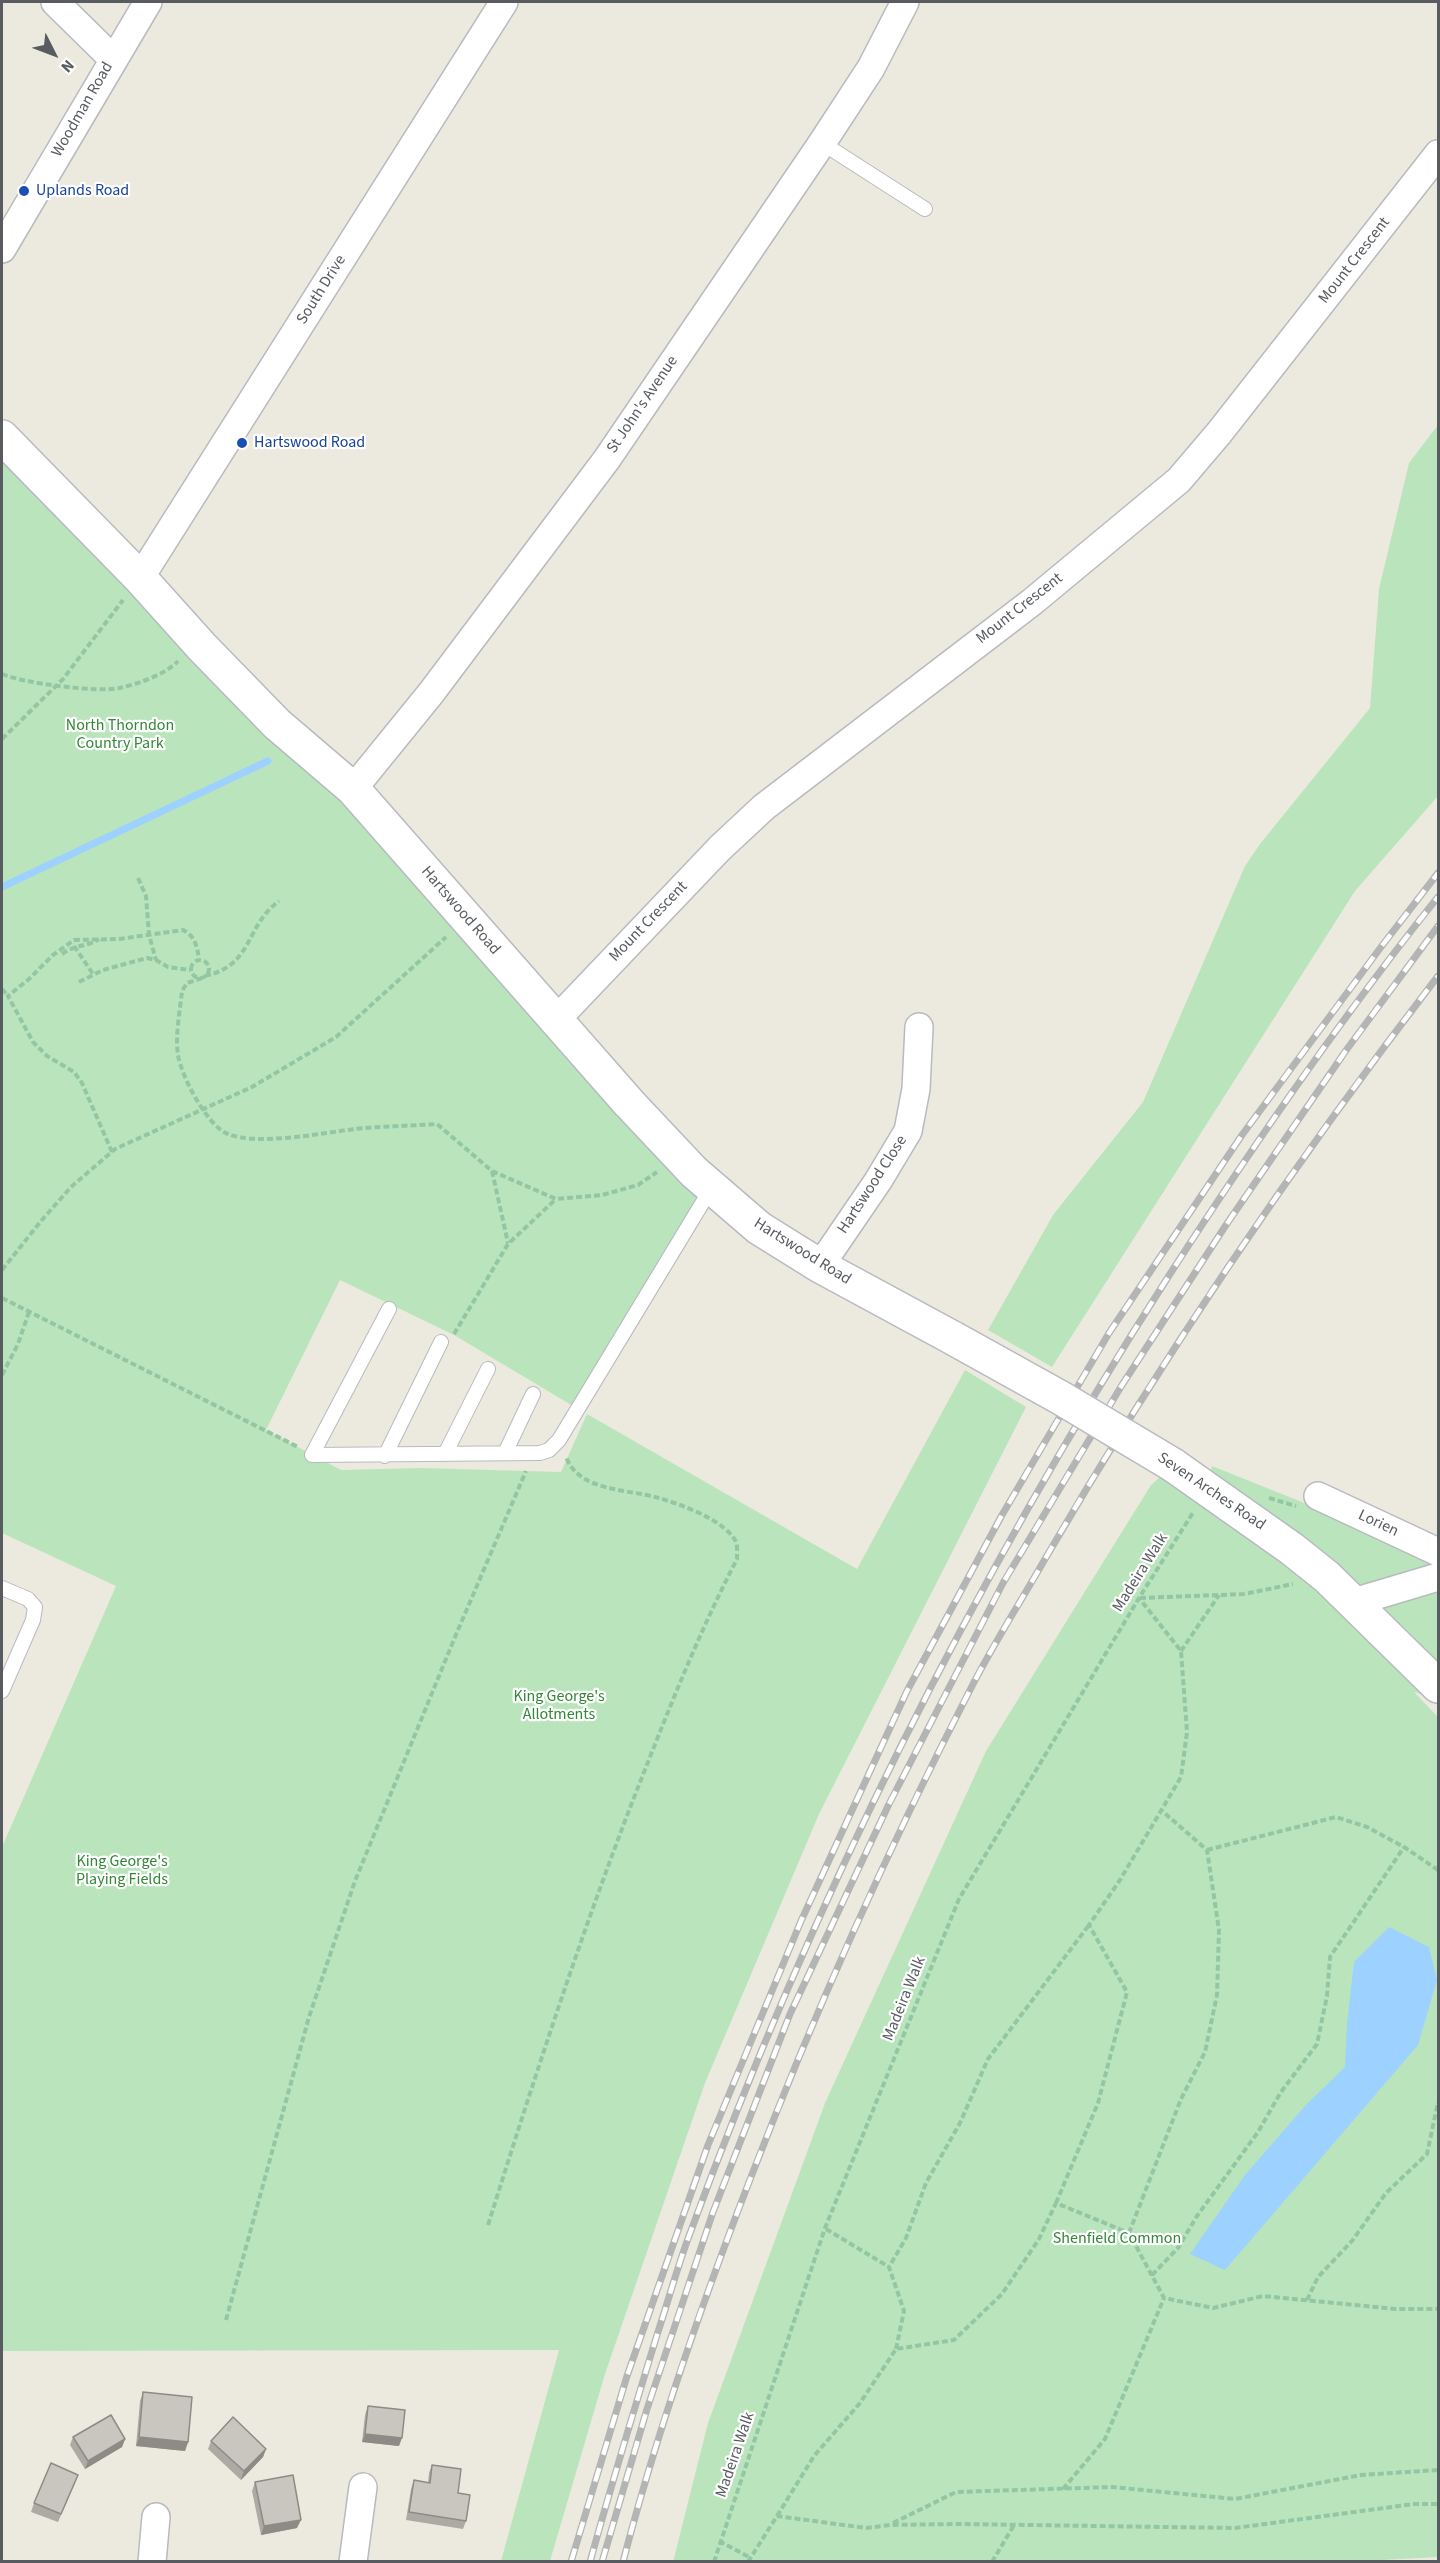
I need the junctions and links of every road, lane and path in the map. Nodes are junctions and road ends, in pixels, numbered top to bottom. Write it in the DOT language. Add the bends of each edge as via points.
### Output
graph roads {
  1 [pos="55,2"];
  2 [pos="148,2"];
  3 [pos="504,2"];
  4 [pos="905,2"];
  5 [pos="113,59"];
  6 [pos="822,143"];
  7 [pos="1438,154"];
  8 [pos="925,209"];
  9 [pos="2,249"];
  10 [pos="2,437"];
  11 [pos="140,578"];
  12 [pos="183,654"];
  13 [pos="2,674"];
  14 [pos="55,686"];
  15 [pos="2,739"];
  16 [pos="353,789"];
  17 [pos="138,878"];
  18 [pos="279,901"];
  19 [pos="466,918"];
  20 [pos="149,935"];
  21 [pos="99,939"];
  22 [pos="74,946"];
  23 [pos="62,954"];
  24 [pos="199,959"];
  25 [pos="156,960"];
  26 [pos="190,970"];
  27 [pos="93,974"];
  28 [pos="203,977"];
  29 [pos="79,982"];
  30 [pos="2,989"];
  31 [pos="8,996"];
  32 [pos="556,1020"];
  33 [pos="919,1027"];
  34 [pos="204,1111"];
  35 [pos="112,1152"];
  36 [pos="680,1156"];
  37 [pos="492,1171"];
  38 [pos="712,1187"];
  39 [pos="556,1199"];
  40 [pos="508,1244"];
  41 [pos="820,1266"];
  42 [pos="2,1270"];
  43 [pos="2,1298"];
  44 [pos="389,1309"];
  45 [pos="29,1312"];
  46 [pos="454,1335"];
  47 [pos="953,1338"];
  48 [pos="441,1342"];
  49 [pos="488,1369"];
  50 [pos="2,1375"];
  51 [pos="533,1394"];
  52 [pos="567,1427"];
  53 [pos="540,1453"];
  54 [pos="445,1454"];
  55 [pos="505,1454"];
  56 [pos="312,1455"];
  57 [pos="385,1455"];
  58 [pos="1208,1488"];
  59 [pos="1318,1496"];
  60 [pos="1438,1552"];
  61 [pos="1327,1577"];
  62 [pos="1438,1578"];
  63 [pos="2,1588"];
  64 [pos="1219,1595"];
  65 [pos="1139,1598"];
  66 [pos="1354,1602"];
  67 [pos="1181,1651"];
  68 [pos="1438,1686"];
  69 [pos="2,1692"];
  70 [pos="1161,1810"];
  71 [pos="1404,1847"];
  72 [pos="1207,1850"];
  73 [pos="1438,1870"];
  74 [pos="1089,1924"];
  75 [pos="1438,2102"];
  76 [pos="1056,2203"];
  77 [pos="488,2225"];
  78 [pos="825,2228"];
  79 [pos="1129,2233"];
  80 [pos="889,2267"];
  81 [pos="1152,2275"];
  82 [pos="1164,2298"];
  83 [pos="1307,2300"];
  84 [pos="1438,2309"];
  85 [pos="226,2320"];
  86 [pos="896,2349"];
  87 [pos="1438,2470"];
  88 [pos="363,2487"];
  89 [pos="1063,2489"];
  90 [pos="1438,2504"];
  91 [pos="777,2516"];
  92 [pos="156,2517"];
  93 [pos="1014,2524"];
  94 [pos="890,2525"];
  95 [pos="719,2541"];
  96 [pos="749,2560"];
  97 [pos="152,2562"];
  98 [pos="353,2562"];
  99 [pos="714,2562"];
  100 [pos="992,2562"];
  1 -- 5 [label="street"];
  2 -- 5 [label="street, Woodman Road"];
  3 -- 11 [label="street, South Drive"];
  4 -- 6 [label="street, St John's Avenue" via="871,68"];
  5 -- 9 [label="street, Woodman Road"];
  6 -- 8 [label="lane"];
  6 -- 16 [label="street, St John's Avenue" via="579,497"];
  7 -- 32 [label="street, Mount Crescent" via="1179,480 1032,602 764,807"];
  10 -- 11 [label="street, Hartswood Road"];
  11 -- 14 [label="path"];
  11 -- 16 [label="street, Hartswood Road" via="277,724"];
  12 -- 14 [label="path" via="171,668 118,688"];
  13 -- 14 [label="path"];
  14 -- 15 [label="path"];
  16 -- 19 [label="street, Hartswood Road"];
  17 -- 20 [label="path" via="146,896"];
  18 -- 28 [label="path" via="262,917 234,965"];
  19 -- 32 [label="street, Hartswood Road"];
  19 -- 34 [label="path" via="336,1037"];
  20 -- 21 [label="path"];
  20 -- 24 [label="path" via="183,930 190,933"];
  20 -- 25 [label="path"];
  21 -- 22 [label="path"];
  21 -- 31 [label="path" via="81,938 62,947"];
  22 -- 23 [label="path"];
  22 -- 27 [label="path"];
  24 -- 26 [label="path" via="191,964"];
  24 -- 28 [label="path" via="208,965 209,972"];
  25 -- 26 [label="path" via="168,967"];
  25 -- 27 [label="path" via="138,959"];
  26 -- 28 [label="path" via="196,977"];
  27 -- 29 [label="path"];
  28 -- 34 [label="path" via="187,983 182,991 178,1048 183,1070"];
  30 -- 31 [label="path"];
  31 -- 35 [label="path" via="33,1042 47,1056 74,1072 82,1083"];
  32 -- 36 [label="street, Hartswood Road"];
  33 -- 41 [label="street, Hartswood Close" via="916,1089 908,1131"];
  34 -- 35 [label="path"];
  34 -- 37 [label="path" via="215,1127 227,1134 251,1138 437,1124"];
  35 -- 42 [label="path" via="71,1187"];
  36 -- 38 [label="street, Hartswood Road"];
  36 -- 39 [label="path" via="638,1185 602,1196"];
  37 -- 39 [label="path"];
  37 -- 40 [label="path"];
  38 -- 41 [label="street, Hartswood Road" via="759,1228"];
  38 -- 52 [label="lane"];
  39 -- 40 [label="path"];
  40 -- 46 [label="path"];
  41 -- 47 [label="street, Hartswood Road"];
  43 -- 45 [label="path"];
  44 -- 56 [label="lane"];
  45 -- 50 [label="path"];
  45 -- 56 [label="path"];
  47 -- 58 [label="street, Seven Arches Road, bridge"];
  48 -- 57 [label="lane"];
  49 -- 54 [label="lane"];
  51 -- 55 [label="lane"];
  52 -- 53 [label="lane" via="555,1446"];
  52 -- 77 [label="path" via="564,1452 584,1479 658,1498 711,1519 736,1542 737,1558 666,1715 596,1896"];
  53 -- 55 [label="lane"];
  53 -- 85 [label="path" via="529,1464 454,1637 356,1881 309,2017"];
  54 -- 55 [label="lane"];
  54 -- 57 [label="lane"];
  56 -- 57 [label="lane"];
  58 -- 61 [label="street, Seven Arches Road"];
  58 -- 65 [label="path, Madeira Walk"];
  59 -- 60 [label="street, Lorien"];
  61 -- 64 [label="path" via="1244,1594"];
  61 -- 66 [label="street, Seven Arches Road"];
  62 -- 66 [label="street"];
  63 -- 69 [label="lane" via="28,1599 35,1607"];
  64 -- 65 [label="path"];
  64 -- 67 [label="path"];
  65 -- 67 [label="path"];
  65 -- 78 [label="path, Madeira Walk" via="959,1899"];
  66 -- 68 [label="street, Seven Arches Road"];
  67 -- 70 [label="path" via="1187,1732 1182,1777"];
  70 -- 72 [label="path"];
  70 -- 74 [label="path"];
  71 -- 72 [label="path" via="1367,1827 1336,1817"];
  71 -- 73 [label="path"];
  71 -- 81 [label="path" via="1330,1957 1317,2044 1281,2091 1252,2141 1178,2248"];
  72 -- 79 [label="path" via="1220,1930 1217,1995 1205,2052 1181,2099"];
  74 -- 76 [label="path" via="1127,1992 1098,2103"];
  74 -- 80 [label="path" via="988,2059"];
  75 -- 83 [label="path" via="1427,2154 1386,2193 1352,2241 1318,2277"];
  76 -- 79 [label="path"];
  76 -- 86 [label="path" via="1039,2239 1002,2294 954,2340"];
  78 -- 80 [label="path"];
  78 -- 95 [label="path, Madeira Walk"];
  79 -- 81 [label="path"];
  80 -- 86 [label="path" via="904,2311"];
  81 -- 82 [label="path"];
  82 -- 83 [label="path" via="1213,2308 1263,2296"];
  82 -- 89 [label="path" via="1105,2439"];
  83 -- 84 [label="path"];
  86 -- 91 [label="path" via="860,2403 814,2456"];
  87 -- 89 [label="path" via="1361,2475 1235,2499 1112,2487"];
  88 -- 98 [label="street"];
  89 -- 94 [label="path" via="956,2492"];
  90 -- 93 [label="path" via="1235,2528"];
  91 -- 94 [label="path" via="866,2528"];
  91 -- 96 [label="path"];
  92 -- 97 [label="street"];
  93 -- 94 [label="path"];
  93 -- 100 [label="path"];
  95 -- 96 [label="path"];
  95 -- 99 [label="path, Madeira Walk"];
}
